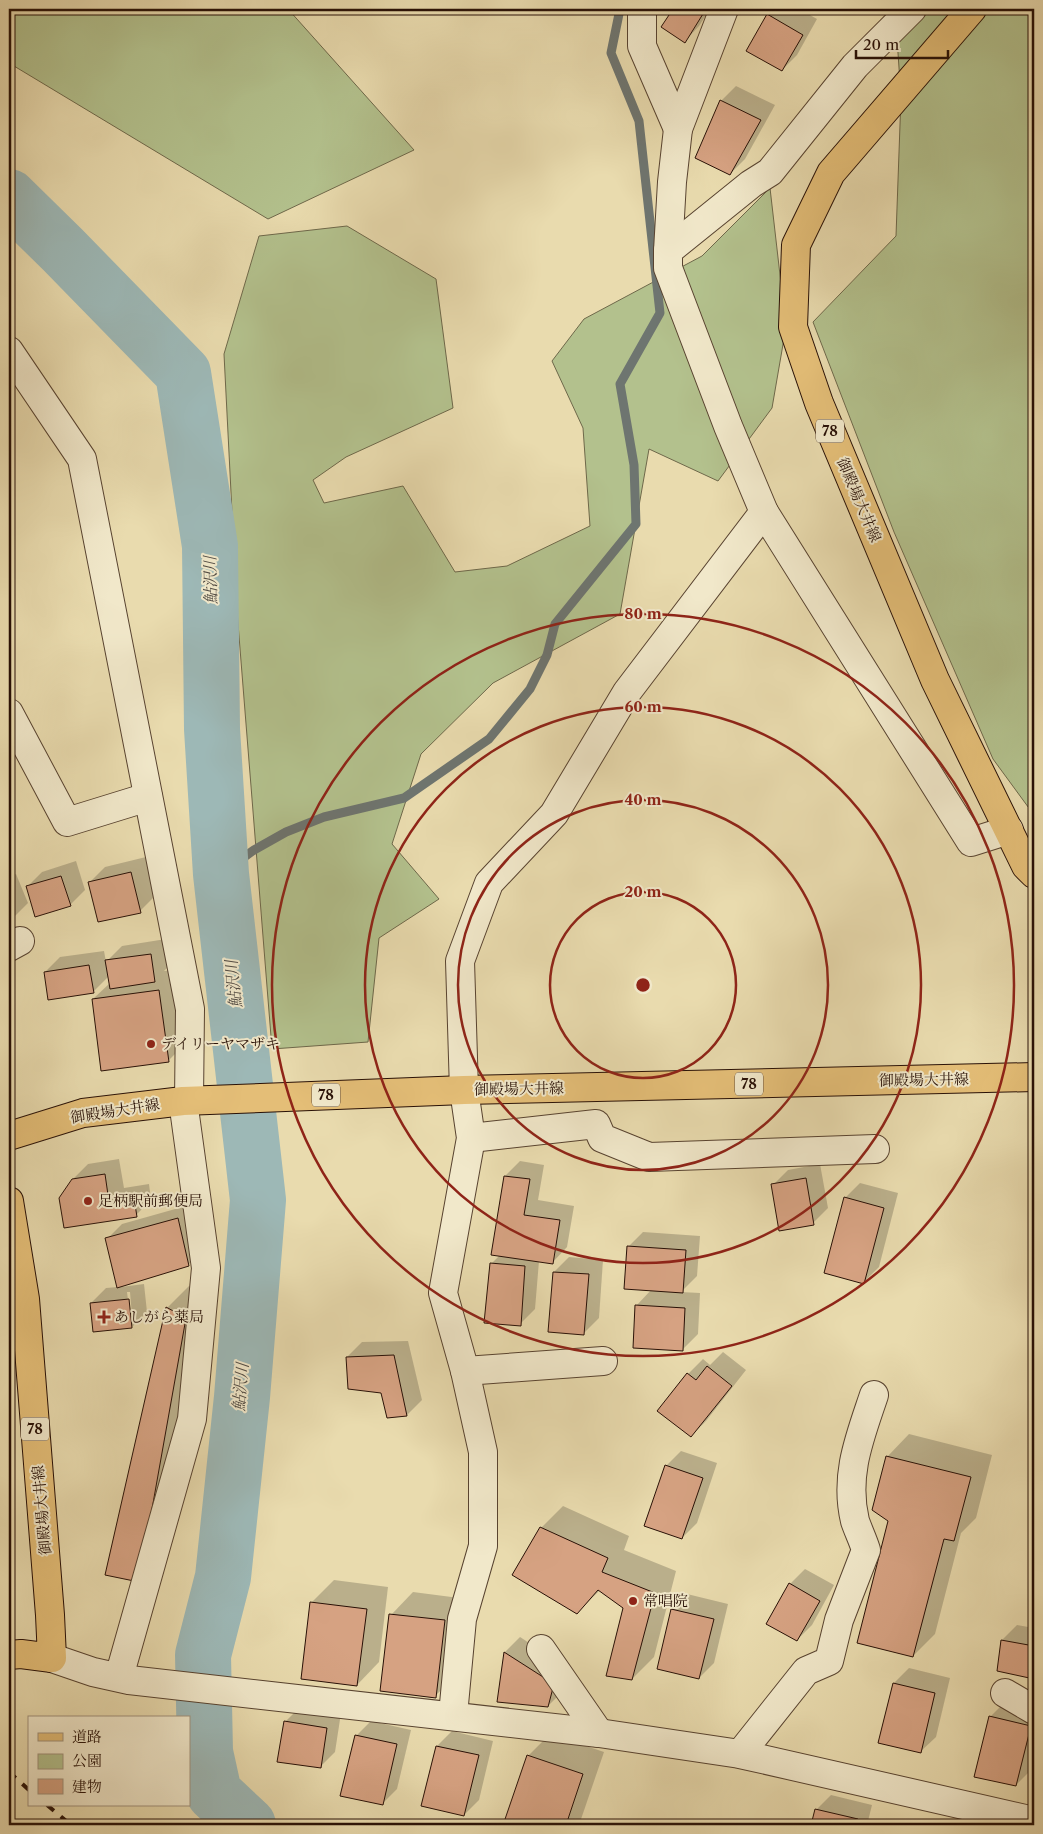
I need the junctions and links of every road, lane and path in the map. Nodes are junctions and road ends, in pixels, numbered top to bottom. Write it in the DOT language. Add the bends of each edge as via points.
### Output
graph roads {
  1 [pos="642,9"];
  2 [pos="724,9"];
  3 [pos="912,9"];
  4 [pos="972,9"];
  5 [pos="678,129"];
  6 [pos="668,251"];
  7 [pos="9,351"];
  8 [pos="764,512"];
  9 [pos="9,713"];
  10 [pos="148,797"];
  11 [pos="1009,830"];
  12 [pos="1034,874"];
  13 [pos="1034,1077"];
  14 [pos="464,1090"];
  15 [pos="186,1101"];
  16 [pos="9,1136"];
  17 [pos="471,1138"];
  18 [pos="875,1148"];
  19 [pos="9,1201"];
  20 [pos="603,1360"];
  21 [pos="465,1371"];
  22 [pos="874,1395"];
  23 [pos="541,1649"];
  24 [pos="9,1655"];
  25 [pos="52,1658"];
  26 [pos="124,1678"];
  27 [pos="1005,1693"];
  28 [pos="1034,1710"];
  29 [pos="453,1715"];
  30 [pos="599,1733"];
  31 [pos="740,1754"];
  32 [pos="1034,1821"];
  1 -- 5 [label="street" via="642,46"];
  2 -- 5 [label="street"];
  3 -- 6 [label="street" via="855,66 770,172"];
  4 -- 11 [label="main road, 御殿場大井線 / 78" via="831,173 796,245 793,327 819,403 935,680"];
  5 -- 6 [label="street"];
  6 -- 8 [label="street" via="668,268"];
  7 -- 10 [label="street" via="82,459"];
  8 -- 11 [label="street" via="971,842"];
  8 -- 14 [label="street" via="626,692 554,814 490,883 460,961"];
  9 -- 10 [label="street" via="67,822"];
  10 -- 15 [label="street" via="190,1009"];
  11 -- 12 [label="main road, 御殿場大井線 / 78" via="1026,866"];
  13 -- 14 [label="main road, 御殿場大井線 / 78"];
  14 -- 15 [label="main road, 御殿場大井線 / 78"];
  14 -- 17 [label="street"];
  15 -- 16 [label="main road, 御殿場大井線 / 78" via="83,1113"];
  15 -- 26 [label="street" via="206,1268 192,1419"];
  17 -- 18 [label="street" via="596,1124 602,1138 649,1157"];
  17 -- 21 [label="street" via="443,1293"];
  19 -- 25 [label="main road, 御殿場大井線 / 78" via="25,1299"];
  20 -- 21 [label="street"];
  21 -- 29 [label="street" via="483,1452 483,1546 462,1618"];
  22 -- 31 [label="street" via="854,1458 851,1494 855,1521 866,1550 839,1620 829,1661 806,1672"];
  23 -- 30 [label="street"];
  24 -- 25 [label="main road"];
  25 -- 26 [label="street" via="93,1672"];
  26 -- 29 [label="street"];
  27 -- 28 [label="street"];
  29 -- 30 [label="street"];
  30 -- 31 [label="street"];
  31 -- 32 [label="street"];
}
